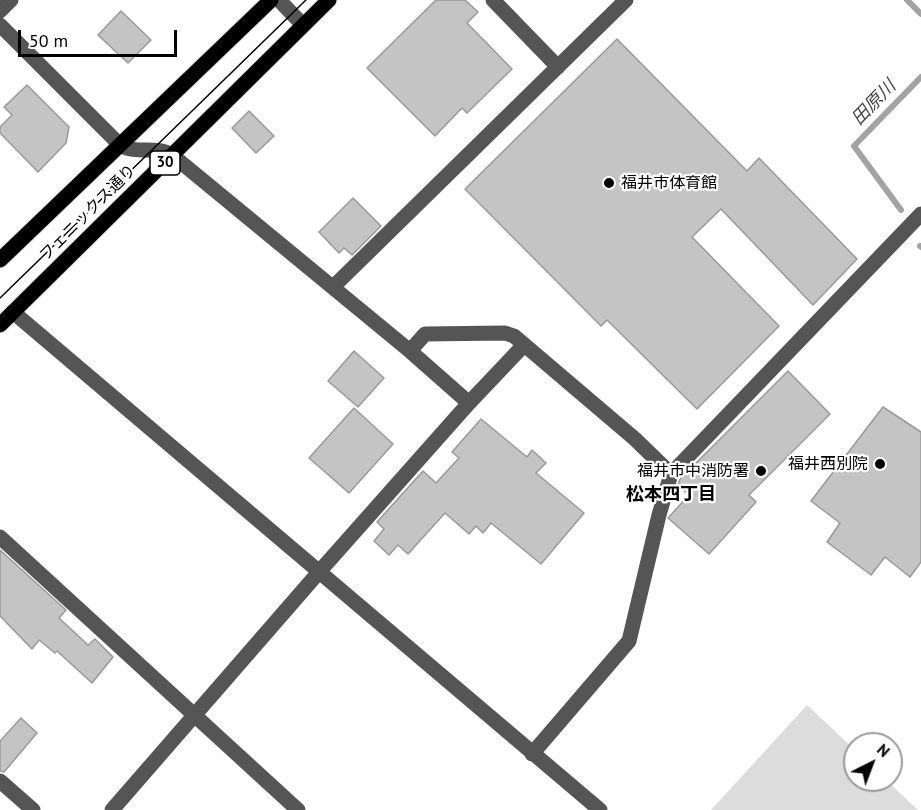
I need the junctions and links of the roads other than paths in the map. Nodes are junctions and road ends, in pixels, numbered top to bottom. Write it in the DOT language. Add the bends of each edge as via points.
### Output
graph roads {
  1 [pos="11,0"];
  2 [pos="271,0"];
  3 [pos="279,0"];
  4 [pos="329,0"];
  5 [pos="493,0"];
  6 [pos="626,0"];
  7 [pos="0,10"];
  8 [pos="302,24"];
  9 [pos="0,25"];
  10 [pos="558,67"];
  11 [pos="120,144"];
  12 [pos="172,155"];
  13 [pos="921,214"];
  14 [pos="0,260"];
  15 [pos="333,287"];
  16 [pos="13,312"];
  17 [pos="0,325"];
  18 [pos="524,345"];
  19 [pos="410,351"];
  20 [pos="469,403"];
  21 [pos="671,474"];
  22 [pos="0,537"];
  23 [pos="319,572"];
  24 [pos="195,715"];
  25 [pos="532,754"];
  26 [pos="0,781"];
  27 [pos="33,810"];
  28 [pos="112,810"];
  29 [pos="298,810"];
  30 [pos="600,810"];
  1 -- 7 [label="street"];
  2 -- 11 [label="main road, フェニックス通り"];
  3 -- 8 [label="street"];
  4 -- 8 [label="main road, フェニックス通り / 30"];
  5 -- 10 [label="street"];
  6 -- 10 [label="street"];
  8 -- 12 [label="main road, フェニックス通り / 30"];
  9 -- 11 [label="street"];
  10 -- 15 [label="street"];
  11 -- 12 [label="street"];
  11 -- 14 [label="main road, フェニックス通り"];
  12 -- 15 [label="street"];
  12 -- 16 [label="main road, フェニックス通り / 30"];
  13 -- 21 [label="street"];
  15 -- 19 [label="street"];
  16 -- 17 [label="main road, フェニックス通り / 30"];
  16 -- 23 [label="street"];
  18 -- 19 [label="street" via="510,334 425,334"];
  18 -- 20 [label="street"];
  18 -- 21 [label="street"];
  19 -- 20 [label="street"];
  20 -- 23 [label="street"];
  21 -- 25 [label="street" via="629,641"];
  22 -- 24 [label="street"];
  23 -- 24 [label="street"];
  23 -- 25 [label="street"];
  24 -- 28 [label="street"];
  24 -- 29 [label="street"];
  25 -- 30 [label="street"];
  26 -- 27 [label="street"];
}
